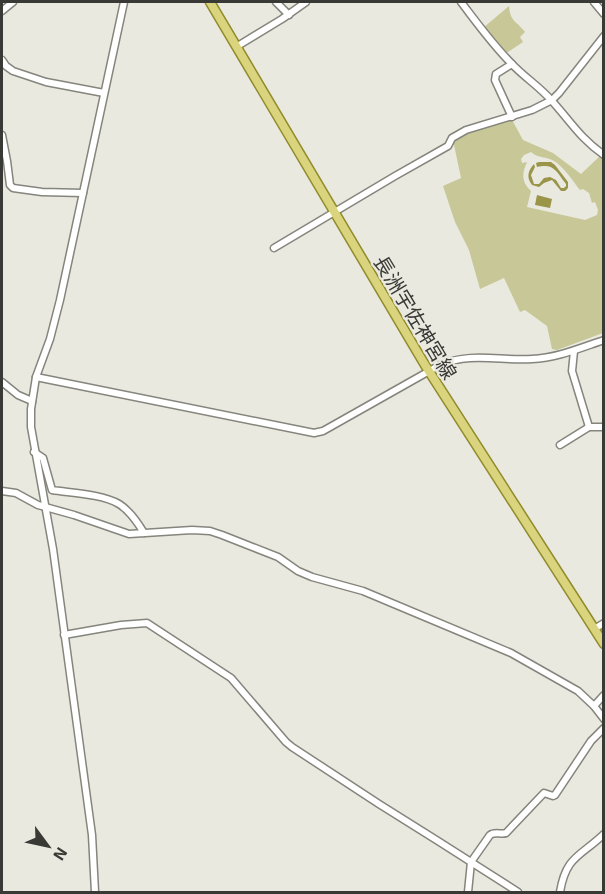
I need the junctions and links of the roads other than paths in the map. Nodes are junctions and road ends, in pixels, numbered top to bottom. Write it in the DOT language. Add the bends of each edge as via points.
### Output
graph roads {
  1 [pos="13,2"];
  2 [pos="124,2"];
  3 [pos="210,2"];
  4 [pos="276,2"];
  5 [pos="306,2"];
  6 [pos="461,2"];
  7 [pos="594,2"];
  8 [pos="2,11"];
  9 [pos="603,14"];
  10 [pos="289,15"];
  11 [pos="603,36"];
  12 [pos="236,47"];
  13 [pos="2,60"];
  14 [pos="512,64"];
  15 [pos="104,93"];
  16 [pos="552,100"];
  17 [pos="512,117"];
  18 [pos="2,135"];
  19 [pos="603,155"];
  20 [pos="83,193"];
  21 [pos="334,212"];
  22 [pos="274,248"];
  23 [pos="603,340"];
  24 [pos="574,351"];
  25 [pos="429,371"];
  26 [pos="36,377"];
  27 [pos="2,382"];
  28 [pos="32,401"];
  29 [pos="589,427"];
  30 [pos="603,427"];
  31 [pos="560,446"];
  32 [pos="34,452"];
  33 [pos="2,491"];
  34 [pos="46,508"];
  35 [pos="144,533"];
  36 [pos="603,623"];
  37 [pos="594,629"];
  38 [pos="64,635"];
  39 [pos="603,644"];
  40 [pos="603,694"];
  41 [pos="594,706"];
  42 [pos="603,719"];
  43 [pos="603,728"];
  44 [pos="603,834"];
  45 [pos="471,862"];
  46 [pos="95,892"];
  47 [pos="468,892"];
  48 [pos="518,892"];
  49 [pos="560,892"];
  1 -- 8 [label="street"];
  2 -- 15 [label="street"];
  3 -- 12 [label="main road, 長洲宇佐神宮線"];
  4 -- 10 [label="street"];
  5 -- 10 [label="street"];
  6 -- 14 [label="street"];
  7 -- 9 [label="street"];
  10 -- 12 [label="street"];
  11 -- 16 [label="street"];
  12 -- 21 [label="main road, 長洲宇佐神宮線"];
  13 -- 15 [label="street" via="11,70 46,82"];
  14 -- 16 [label="street"];
  14 -- 17 [label="street" via="496,74 495,80"];
  15 -- 20 [label="street"];
  16 -- 17 [label="street"];
  16 -- 19 [label="street" via="579,134"];
  17 -- 21 [label="street" via="466,130 452,138 448,147"];
  18 -- 20 [label="street" via="13,188"];
  20 -- 26 [label="street" via="55,324"];
  21 -- 22 [label="street"];
  21 -- 25 [label="main road, 長洲宇佐神宮線"];
  23 -- 24 [label="street"];
  24 -- 25 [label="street" via="534,359 463,358"];
  24 -- 29 [label="street" via="572,371"];
  25 -- 26 [label="street" via="314,433"];
  25 -- 37 [label="main road, 長洲宇佐神宮線"];
  26 -- 28 [label="street"];
  27 -- 28 [label="street"];
  28 -- 32 [label="street" via="30,427"];
  29 -- 30 [label="street"];
  29 -- 31 [label="street"];
  32 -- 34 [label="street"];
  32 -- 35 [label="street" via="43,458 52,490 116,503"];
  33 -- 34 [label="street" via="16,493"];
  34 -- 35 [label="street" via="126,534"];
  34 -- 38 [label="street"];
  35 -- 41 [label="street" via="192,530 222,535 278,557 312,577 363,591 499,648 574,688"];
  36 -- 37 [label="street"];
  37 -- 39 [label="main road, 長洲宇佐神宮線"];
  38 -- 45 [label="street" via="147,623 231,678 292,747"];
  38 -- 46 [label="street" via="92,836"];
  40 -- 41 [label="street"];
  41 -- 42 [label="street"];
  43 -- 45 [label="street" via="555,795 544,793 506,833 490,835"];
  44 -- 49 [label="street" via="572,860"];
  45 -- 47 [label="street"];
  45 -- 48 [label="street"];
}
